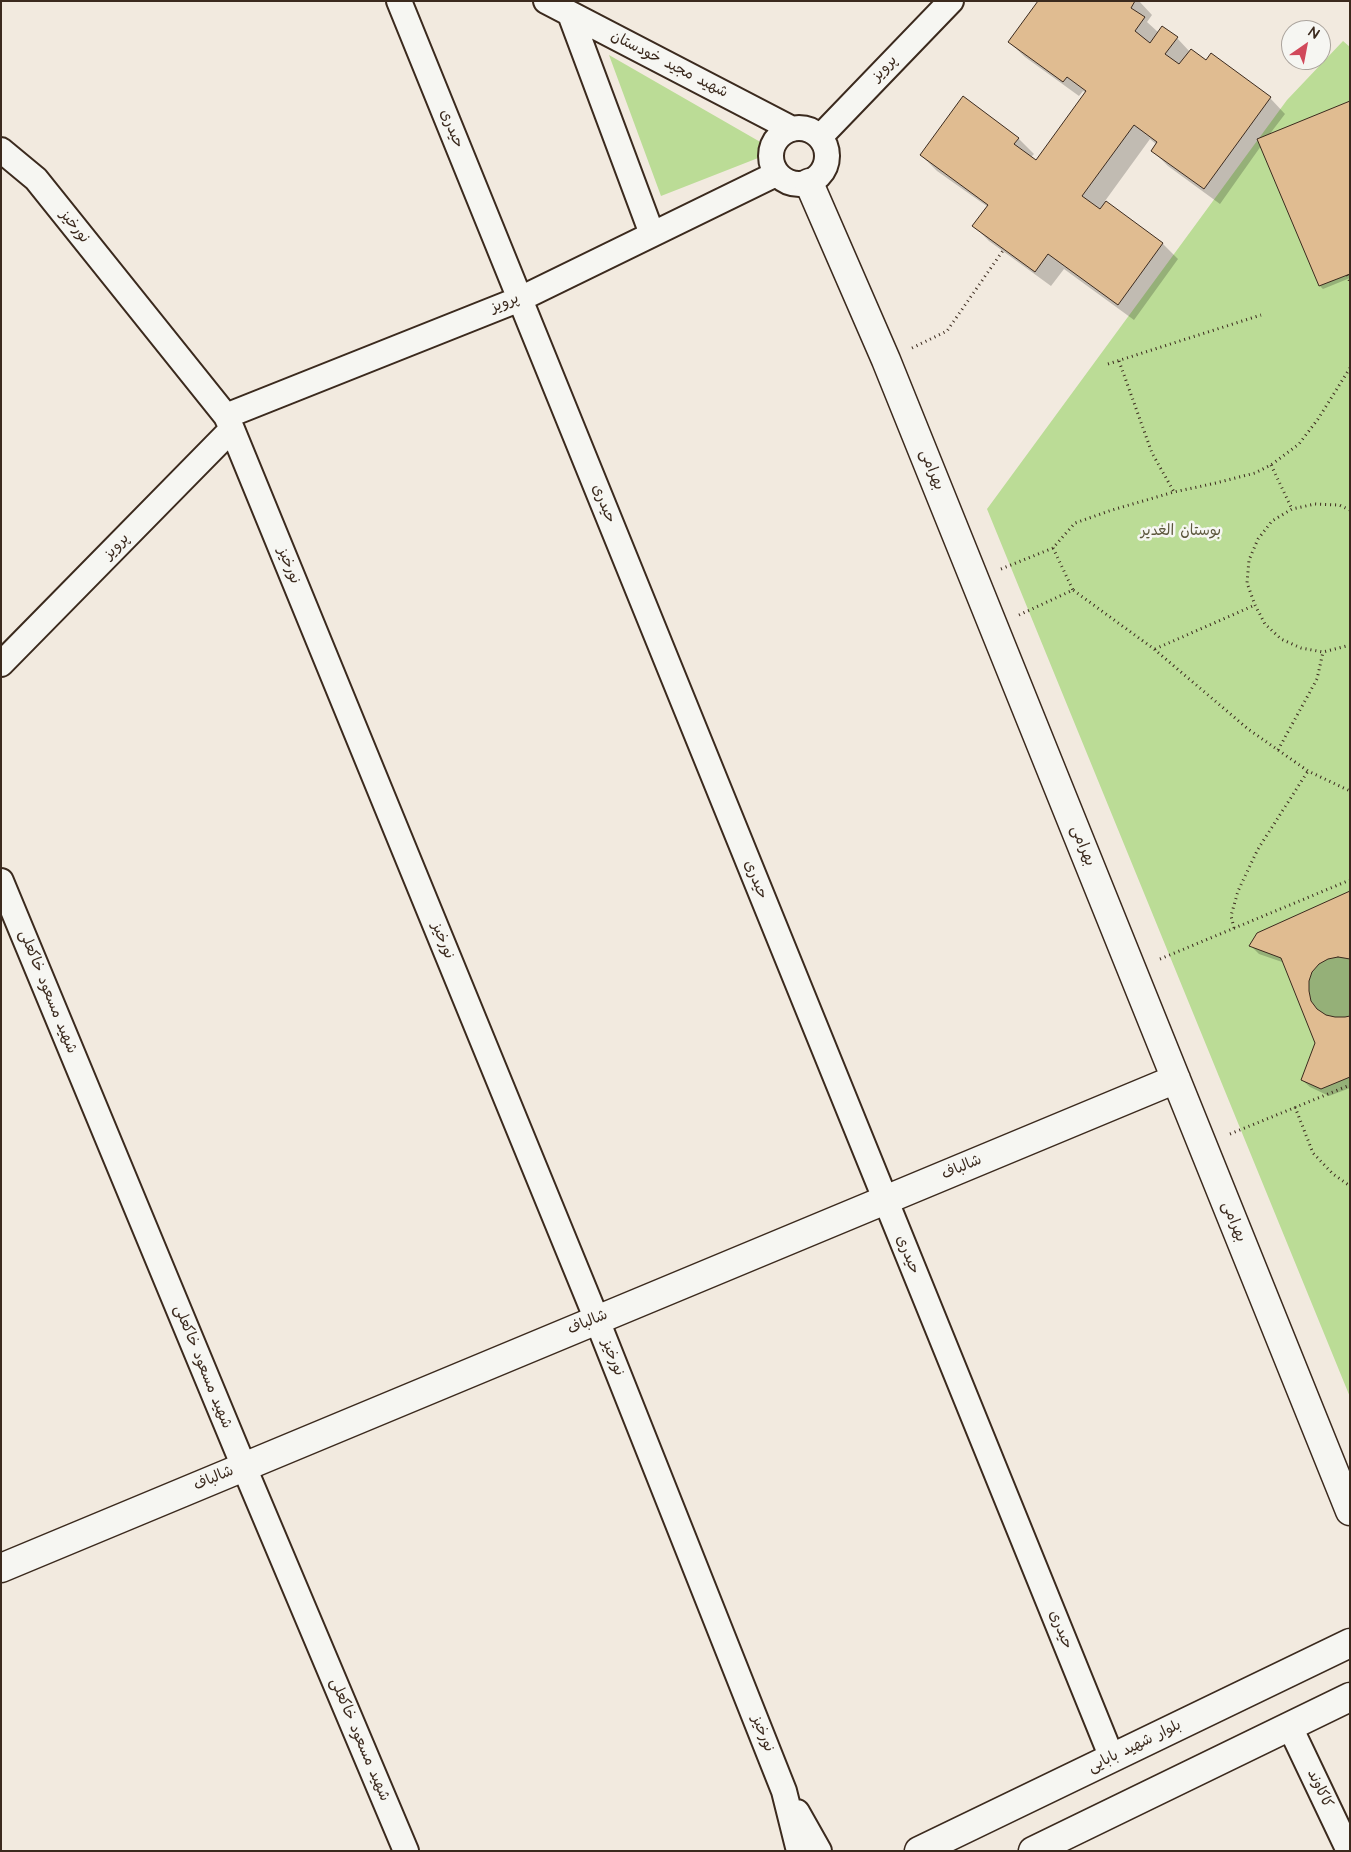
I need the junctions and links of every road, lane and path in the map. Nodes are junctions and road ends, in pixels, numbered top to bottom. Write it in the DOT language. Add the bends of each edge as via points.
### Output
graph roads {
  1 [pos="399,1"];
  2 [pos="546,1"];
  3 [pos="950,1"];
  4 [pos="570,14"];
  5 [pos="792,129"];
  6 [pos="820,137"];
  7 [pos="1,150"];
  8 [pos="776,174"];
  9 [pos="809,183"];
  10 [pos="652,234"];
  11 [pos="1004,249"];
  12 [pos="1347,275"];
  13 [pos="1350,282"];
  14 [pos="520,298"];
  15 [pos="1261,315"];
  16 [pos="886,360"];
  17 [pos="1119,361"];
  18 [pos="1108,364"];
  19 [pos="1350,368"];
  20 [pos="229,423"];
  21 [pos="1271,465"];
  22 [pos="1174,492"];
  23 [pos="1292,509"];
  24 [pos="1350,510"];
  25 [pos="1053,548"];
  26 [pos="975,580"];
  27 [pos="1073,590"];
  28 [pos="1255,605"];
  29 [pos="994,627"];
  30 [pos="1350,644"];
  31 [pos="1154,649"];
  32 [pos="1323,652"];
  33 [pos="1,664"];
  34 [pos="1278,750"];
  35 [pos="1308,771"];
  36 [pos="1350,791"];
  37 [pos="1350,880"];
  38 [pos="1,881"];
  39 [pos="1234,928"];
  40 [pos="1132,970"];
  41 [pos="1176,1079"];
  42 [pos="1350,1085"];
  43 [pos="1295,1107"];
  44 [pos="1203,1146"];
  45 [pos="1350,1186"];
  46 [pos="885,1200"];
  47 [pos="597,1320"];
  48 [pos="244,1467"];
  49 [pos="1350,1511"];
  50 [pos="1,1568"];
  51 [pos="1350,1643"];
  52 [pos="1350,1697"];
  53 [pos="1290,1727"];
  54 [pos="1112,1758"];
  55 [pos="784,1791"];
  56 [pos="931,1848"];
  57 [pos="406,1851"];
  58 [pos="799,1851"];
  59 [pos="819,1851"];
  60 [pos="1033,1851"];
  61 [pos="1349,1851"];
  1 -- 14 [label="street, حیدری"];
  2 -- 4 [label="street, شهید مجید خودستان"];
  3 -- 6 [label="street, پرویز"];
  4 -- 5 [label="street, شهید مجید خودستان"];
  4 -- 10 [label="street"];
  5 -- 6 [label="street" via="804,128"];
  5 -- 8 [label="street" via="780,135 773,144 770,156"];
  6 -- 9 [label="street" via="826,148 827,160 820,176"];
  7 -- 20 [label="street, نورخیز" via="36,179"];
  8 -- 9 [label="street" via="786,182 797,185"];
  8 -- 10 [label="street, پرویز"];
  9 -- 16 [label="street, بهرامی"];
  10 -- 14 [label="street, پرویز"];
  11 -- 16 [label="path" via="947,331"];
  12 -- 13 [label="path"];
  14 -- 20 [label="street, پرویز"];
  14 -- 46 [label="street, حیدری"];
  15 -- 17 [label="path"];
  16 -- 26 [label="street, بهرامی"];
  17 -- 18 [label="path"];
  17 -- 22 [label="path" via="1152,453"];
  19 -- 21 [label="path" via="1300,444"];
  20 -- 33 [label="street, پرویز"];
  20 -- 47 [label="street, نورخیز"];
  21 -- 22 [label="path" via="1216,484"];
  21 -- 23 [label="path"];
  22 -- 25 [label="path" via="1075,523"];
  23 -- 24 [label="path" via="1315,504"];
  23 -- 28 [label="path" via="1272,521 1258,539 1249,560 1247,583"];
  25 -- 26 [label="path"];
  25 -- 27 [label="path"];
  26 -- 29 [label="street, بهرامی"];
  27 -- 29 [label="path"];
  27 -- 31 [label="path"];
  28 -- 31 [label="path"];
  28 -- 32 [label="path" via="1264,624 1281,639 1301,648"];
  29 -- 40 [label="street, بهرامی"];
  30 -- 32 [label="path"];
  31 -- 34 [label="path" via="1248,729"];
  32 -- 34 [label="path" via="1317,680"];
  34 -- 35 [label="path"];
  35 -- 36 [label="path"];
  35 -- 39 [label="path" via="1258,849 1238,891 1231,916"];
  37 -- 39 [label="path"];
  38 -- 48 [label="street, شهید مسعود خاکعلی"];
  39 -- 40 [label="path"];
  40 -- 41 [label="street, بهرامی"];
  41 -- 44 [label="street, بهرامی"];
  41 -- 46 [label="street, شالباف"];
  42 -- 43 [label="path"];
  43 -- 44 [label="path"];
  43 -- 45 [label="path" via="1314,1153 1333,1174"];
  44 -- 49 [label="street, بهرامی"];
  46 -- 47 [label="street, شالباف"];
  46 -- 54 [label="street, حیدری"];
  47 -- 48 [label="street, شالباف"];
  47 -- 55 [label="street, نورخیز"];
  48 -- 50 [label="street, شالباف"];
  48 -- 57 [label="street, شهید مسعود خاکعلی"];
  51 -- 54 [label="street, بلوار شهید بابایی"];
  52 -- 53 [label="street"];
  53 -- 60 [label="street"];
  53 -- 61 [label="street, کاکاوند"];
  54 -- 56 [label="street, بلوار شهید بابایی"];
  55 -- 58 [label="street"];
  55 -- 59 [label="street"];
}
